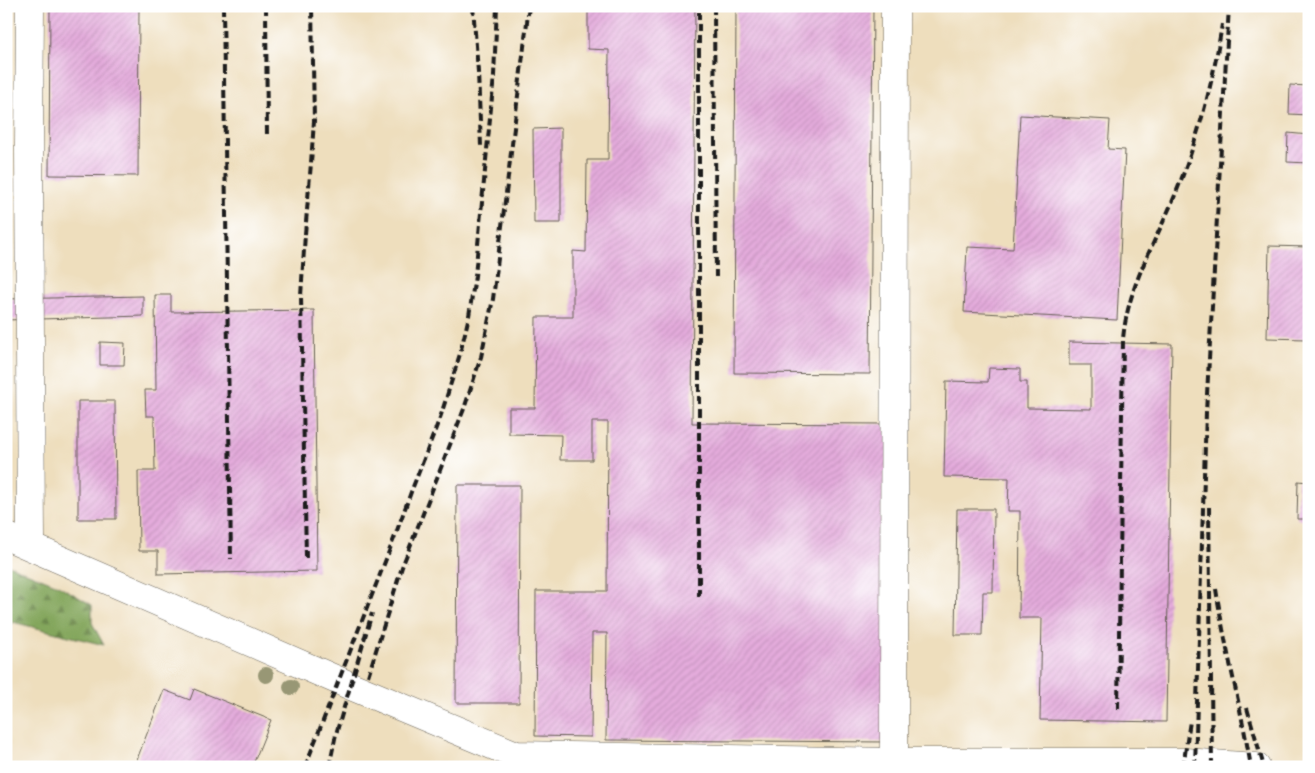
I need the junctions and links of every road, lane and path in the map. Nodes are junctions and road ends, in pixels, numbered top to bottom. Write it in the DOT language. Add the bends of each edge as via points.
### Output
graph roads {
  1 [pos="30,6"];
  2 [pos="895,6"];
  3 [pos="6,536"];
  4 [pos="31,546"];
  5 [pos="894,764"];
  6 [pos="1256,767"];
  1 -- 4 [label="lane"];
  2 -- 5 [label="lane"];
  3 -- 4 [label="lane"];
  4 -- 5 [label="lane" via="516,755"];
  5 -- 6 [label="lane" via="1184,762"];
}
